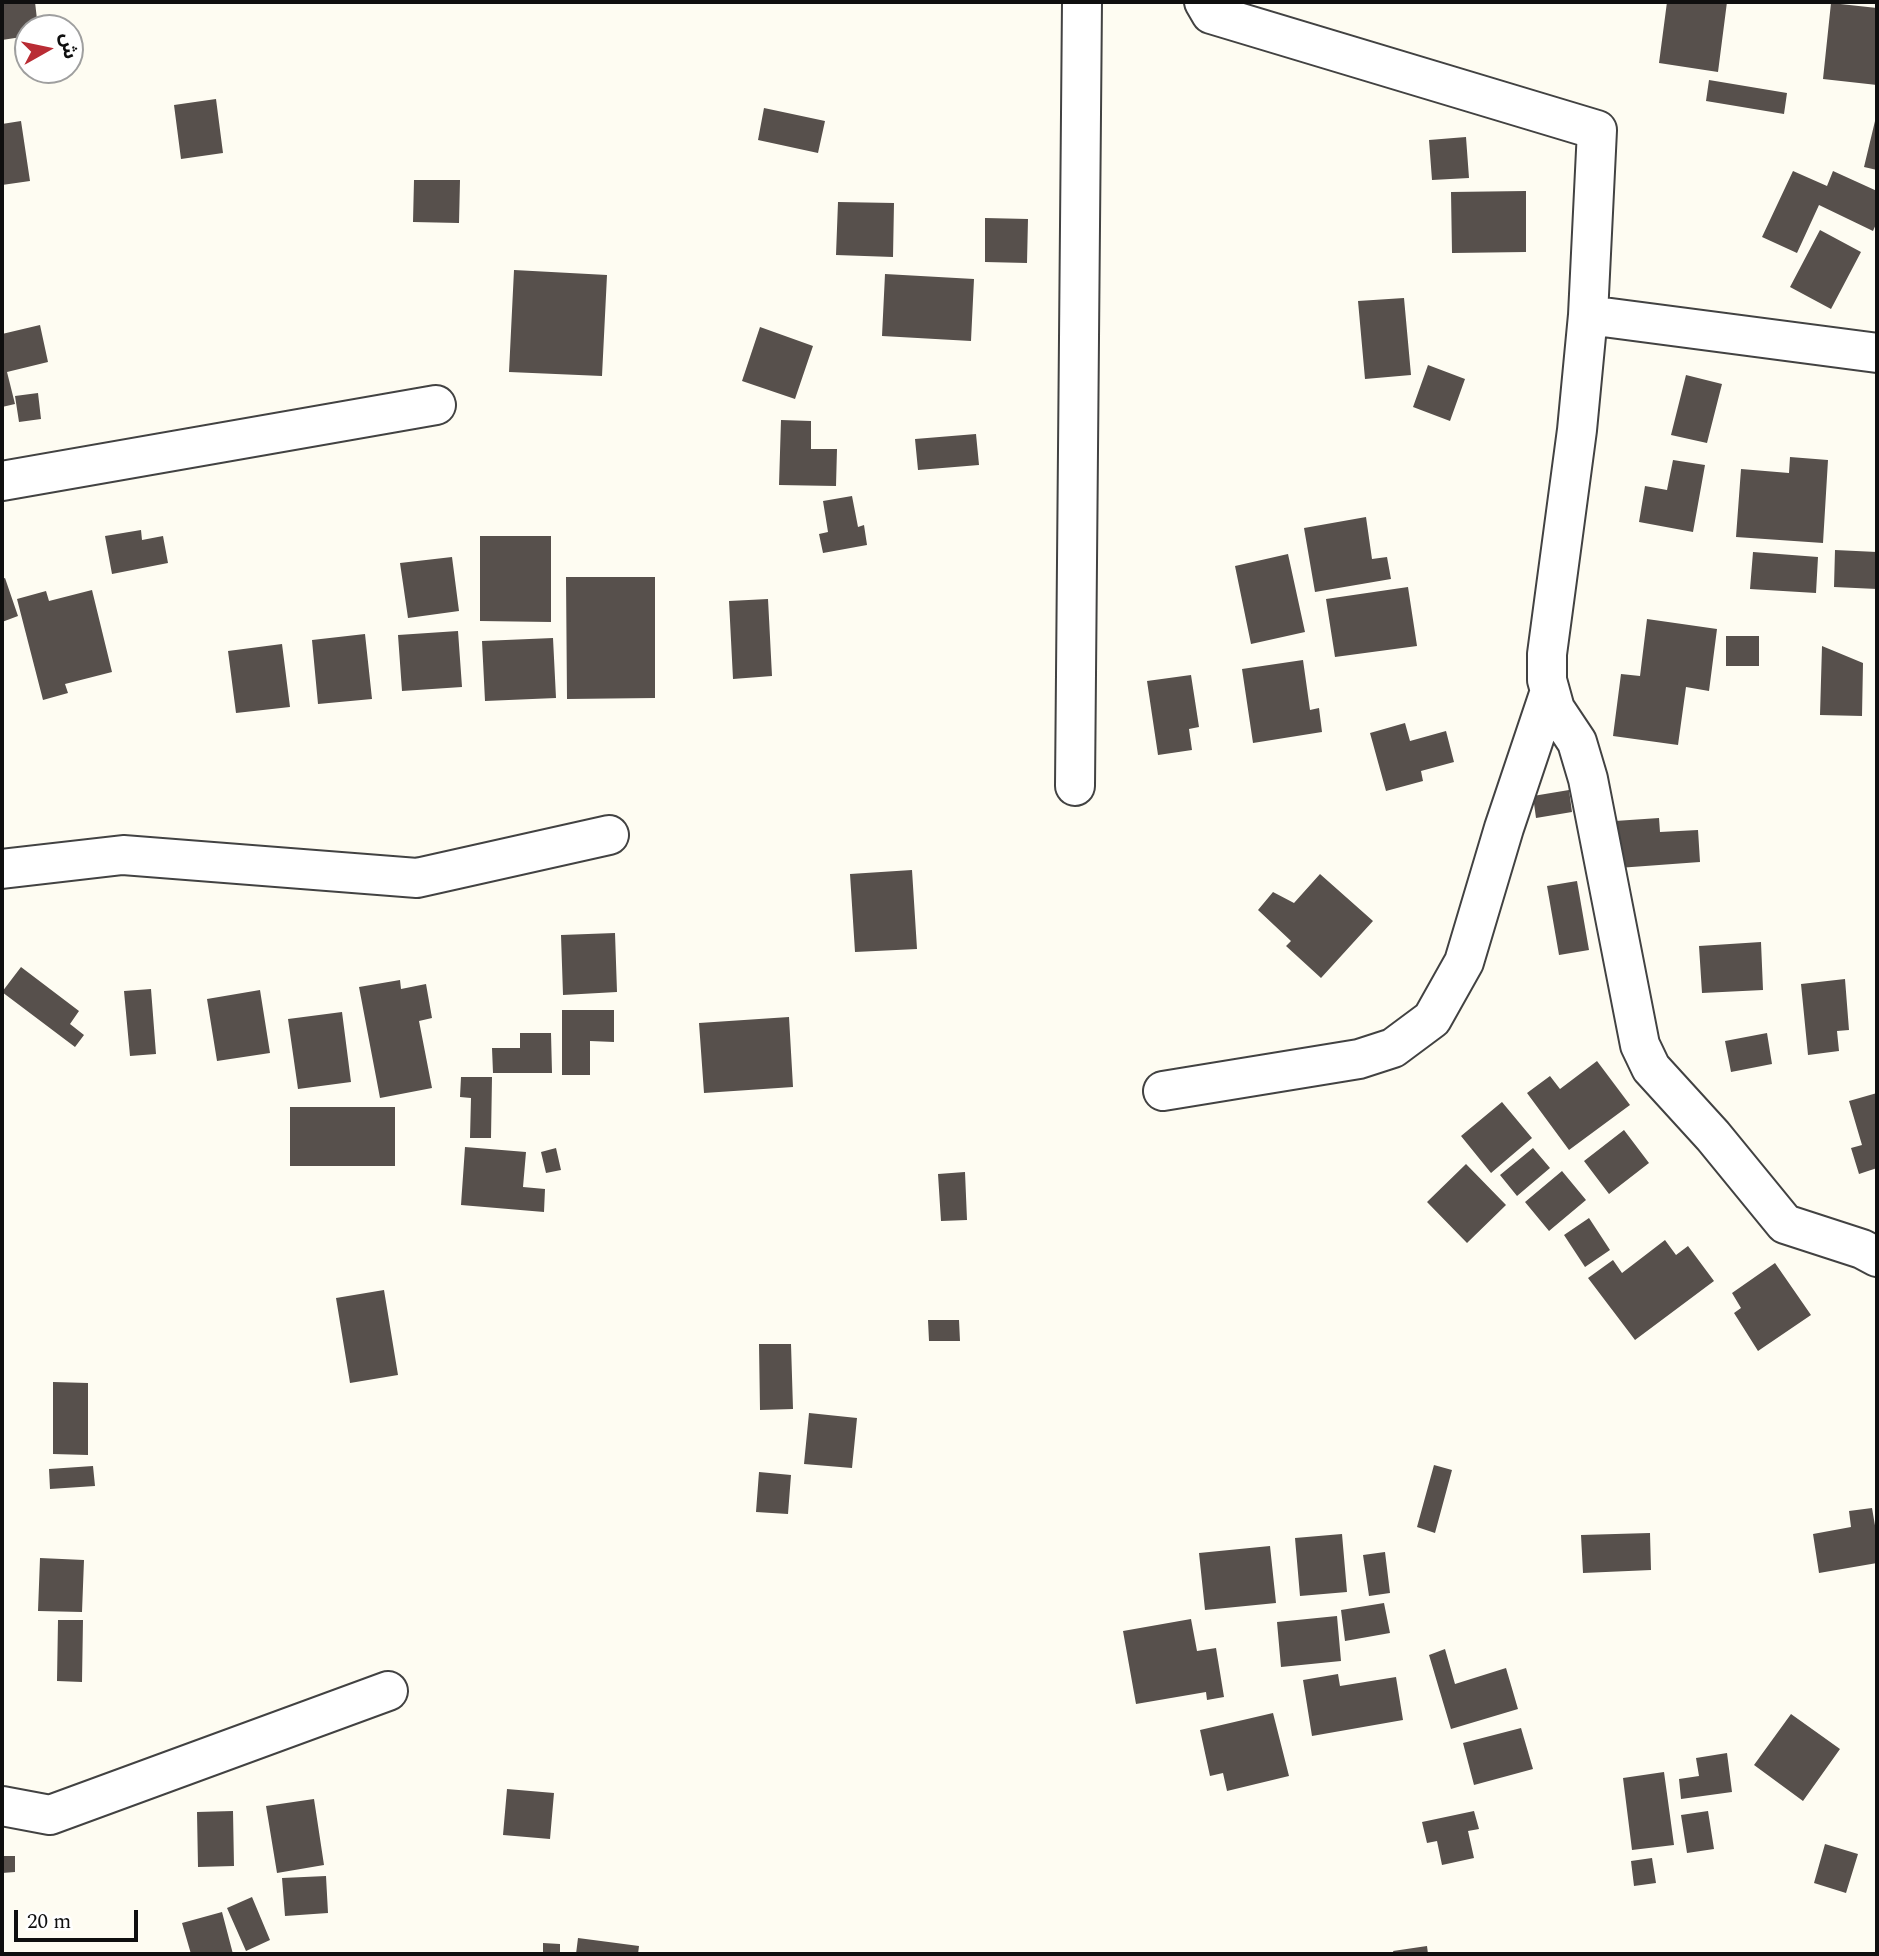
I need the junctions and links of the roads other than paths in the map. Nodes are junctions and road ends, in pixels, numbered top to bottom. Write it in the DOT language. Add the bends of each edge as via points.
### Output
graph roads {
  1 [pos="1082,2"];
  2 [pos="1204,2"];
  3 [pos="1588,315"];
  4 [pos="1877,353"];
  5 [pos="436,405"];
  6 [pos="2,481"];
  7 [pos="1550,691"];
  8 [pos="1075,786"];
  9 [pos="610,835"];
  10 [pos="2,869"];
  11 [pos="1163,1091"];
  12 [pos="1877,1257"];
  13 [pos="387,1691"];
  14 [pos="2,1806"];
  1 -- 8 [label="street"];
  2 -- 3 [label="street" via="1212,14 1597,130"];
  3 -- 4 [label="street"];
  3 -- 7 [label="street" via="1547,654"];
  5 -- 6 [label="street"];
  7 -- 11 [label="street" via="1464,962 1432,1019 1392,1048 1359,1059"];
  7 -- 12 [label="street" via="1555,709 1577,741 1588,779 1640,1045 1651,1068 1785,1224"];
  9 -- 10 [label="street" via="416,878 123,855"];
  13 -- 14 [label="street" via="50,1815"];
}
